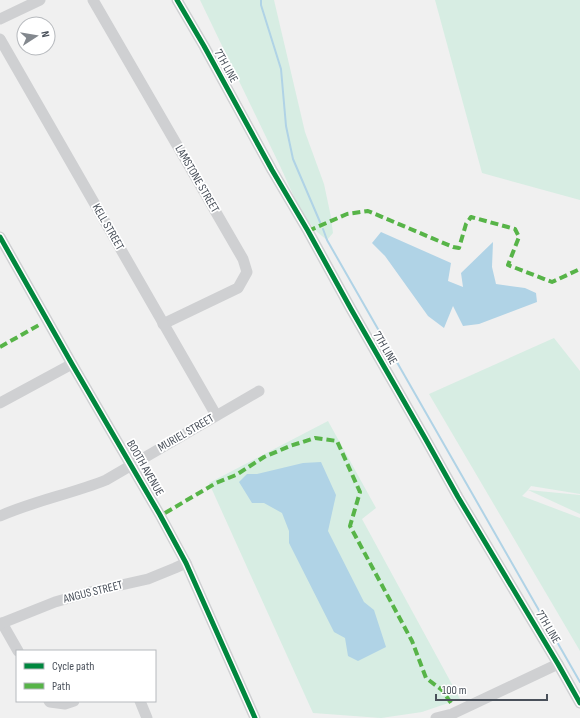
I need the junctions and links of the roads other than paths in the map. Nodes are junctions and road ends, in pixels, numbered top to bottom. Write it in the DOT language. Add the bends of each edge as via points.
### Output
graph roads {
  1 [pos="40,0"];
  2 [pos="93,0"];
  3 [pos="177,0"];
  4 [pos="0,19"];
  5 [pos="0,39"];
  6 [pos="0,237"];
  7 [pos="164,324"];
  8 [pos="72,364"];
  9 [pos="259,391"];
  10 [pos="0,403"];
  11 [pos="216,415"];
  12 [pos="132,466"];
  13 [pos="0,516"];
  14 [pos="186,563"];
  15 [pos="1,623"];
  16 [pos="17,650"];
  17 [pos="558,664"];
  18 [pos="50,702"];
  19 [pos="71,702"];
  20 [pos="140,702"];
  21 [pos="580,703"];
  22 [pos="147,718"];
  23 [pos="255,718"];
  24 [pos="436,718"];
  1 -- 4 [label="street"];
  2 -- 7 [label="street, LAMSTONE STREET" via="243,259 247,272 238,288"];
  3 -- 17 [label="street, 7TH LINE" via="458,497"];
  5 -- 7 [label="street, KELL STREET"];
  6 -- 8 [label="street, BOOTH AVENUE"];
  7 -- 11 [label="street, KELL STREET"];
  8 -- 10 [label="street"];
  8 -- 12 [label="street, BOOTH AVENUE"];
  9 -- 11 [label="street, MURIEL STREET"];
  11 -- 12 [label="street, MURIEL STREET"];
  12 -- 13 [label="street, MURIEL STREET" via="92,486"];
  12 -- 14 [label="street, BOOTH AVENUE"];
  14 -- 15 [label="street, ANGUS STREET" via="148,579 55,602"];
  14 -- 23 [label="street, BOOTH AVENUE"];
  15 -- 16 [label="street"];
  17 -- 21 [label="street, 7TH LINE"];
  17 -- 24 [label="street" via="452,714"];
  18 -- 19 [label="street"];
  20 -- 22 [label="street"];
}
